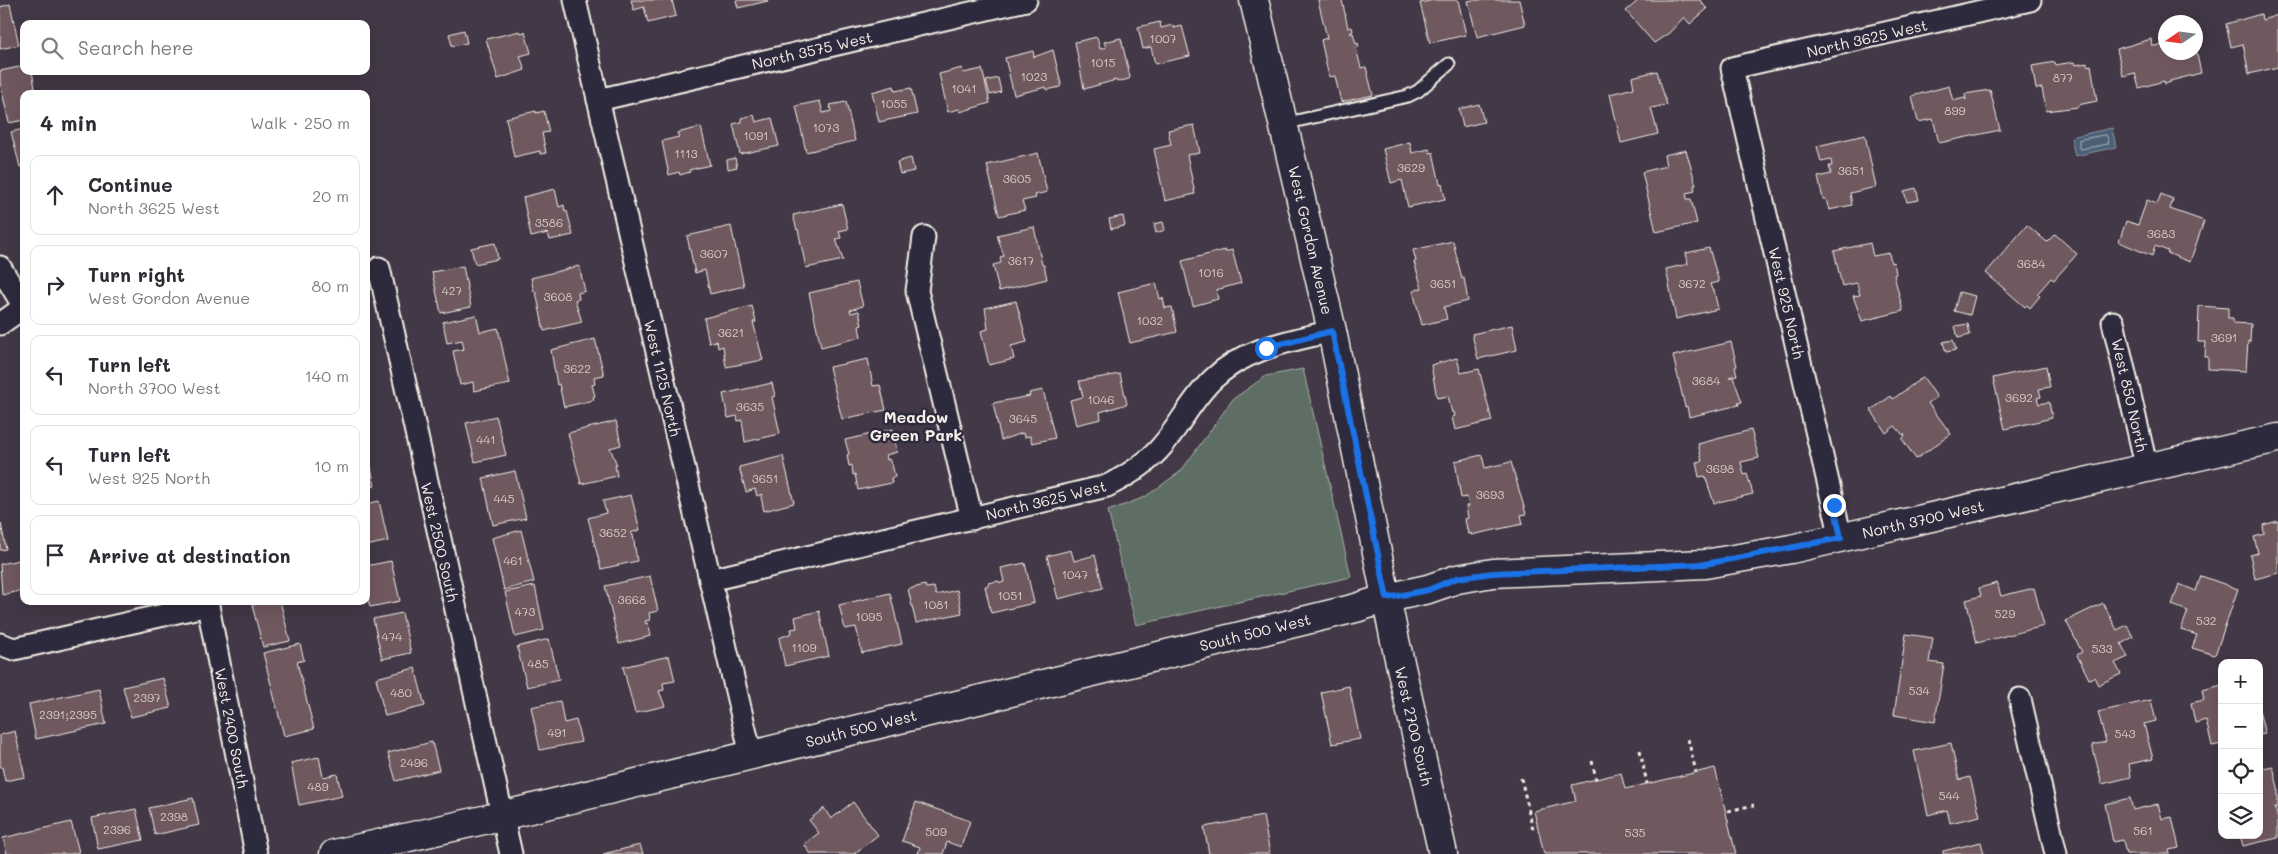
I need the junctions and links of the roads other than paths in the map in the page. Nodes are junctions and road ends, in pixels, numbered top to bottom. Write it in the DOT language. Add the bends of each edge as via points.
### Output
graph roads {
  1 [pos="576,0"];
  2 [pos="1254,0"];
  3 [pos="2030,0"];
  4 [pos="1017,1"];
  5 [pos="1449,64"];
  6 [pos="1732,68"];
  7 [pos="598,100"];
  8 [pos="1283,124"];
  9 [pos="924,236"];
  10 [pos="0,267"];
  11 [pos="379,268"];
  12 [pos="20,300"];
  13 [pos="20,310"];
  14 [pos="2113,322"];
  15 [pos="0,324"];
  16 [pos="1332,331"];
  17 [pos="2278,438"];
  18 [pos="2147,469"];
  19 [pos="972,519"];
  20 [pos="1841,538"];
  21 [pos="710,580"];
  22 [pos="1387,598"];
  23 [pos="199,605"];
  24 [pos="207,605"];
  25 [pos="0,644"];
  26 [pos="2020,700"];
  27 [pos="751,755"];
  28 [pos="501,816"];
  29 [pos="256,854"];
  30 [pos="334,854"];
  31 [pos="511,854"];
  32 [pos="1443,854"];
  33 [pos="2056,854"];
  1 -- 7 [label="street, West 1125 North"];
  2 -- 8 [label="street, West Gordon Avenue"];
  3 -- 6 [label="street, North 3625 West"];
  4 -- 7 [label="street, North 3575 West"];
  5 -- 8 [label="lane" via="1408,96"];
  6 -- 20 [label="street, West 925 North"];
  7 -- 21 [label="street, West 1125 North"];
  8 -- 16 [label="street, West Gordon Avenue"];
  9 -- 19 [label="street" via="917,291"];
  10 -- 12 [label="street"];
  11 -- 28 [label="street, West 2500 South"];
  13 -- 15 [label="street"];
  14 -- 18 [label="street, West 850 North"];
  16 -- 19 [label="street, North 3625 West" via="1266,348 1234,362 1213,378 1162,447 1121,479 1107,486"];
  16 -- 22 [label="street, West Gordon Avenue"];
  17 -- 18 [label="street, North 3700 West"];
  18 -- 20 [label="street, North 3700 West"];
  19 -- 21 [label="street, North 3625 West"];
  20 -- 22 [label="street, North 3700 West" via="1705,564 1493,573 1457,578 1428,590"];
  21 -- 27 [label="street, West 1125 North"];
  22 -- 27 [label="street, South 500 West"];
  22 -- 32 [label="street, West 2700 South"];
  23 -- 25 [label="street" via="14,649"];
  24 -- 29 [label="street, West 2400 South"];
  26 -- 33 [label="street"];
  27 -- 28 [label="street, South 500 West"];
  28 -- 30 [label="street, South 500 West"];
  28 -- 31 [label="street, West 2500 South"];
}
